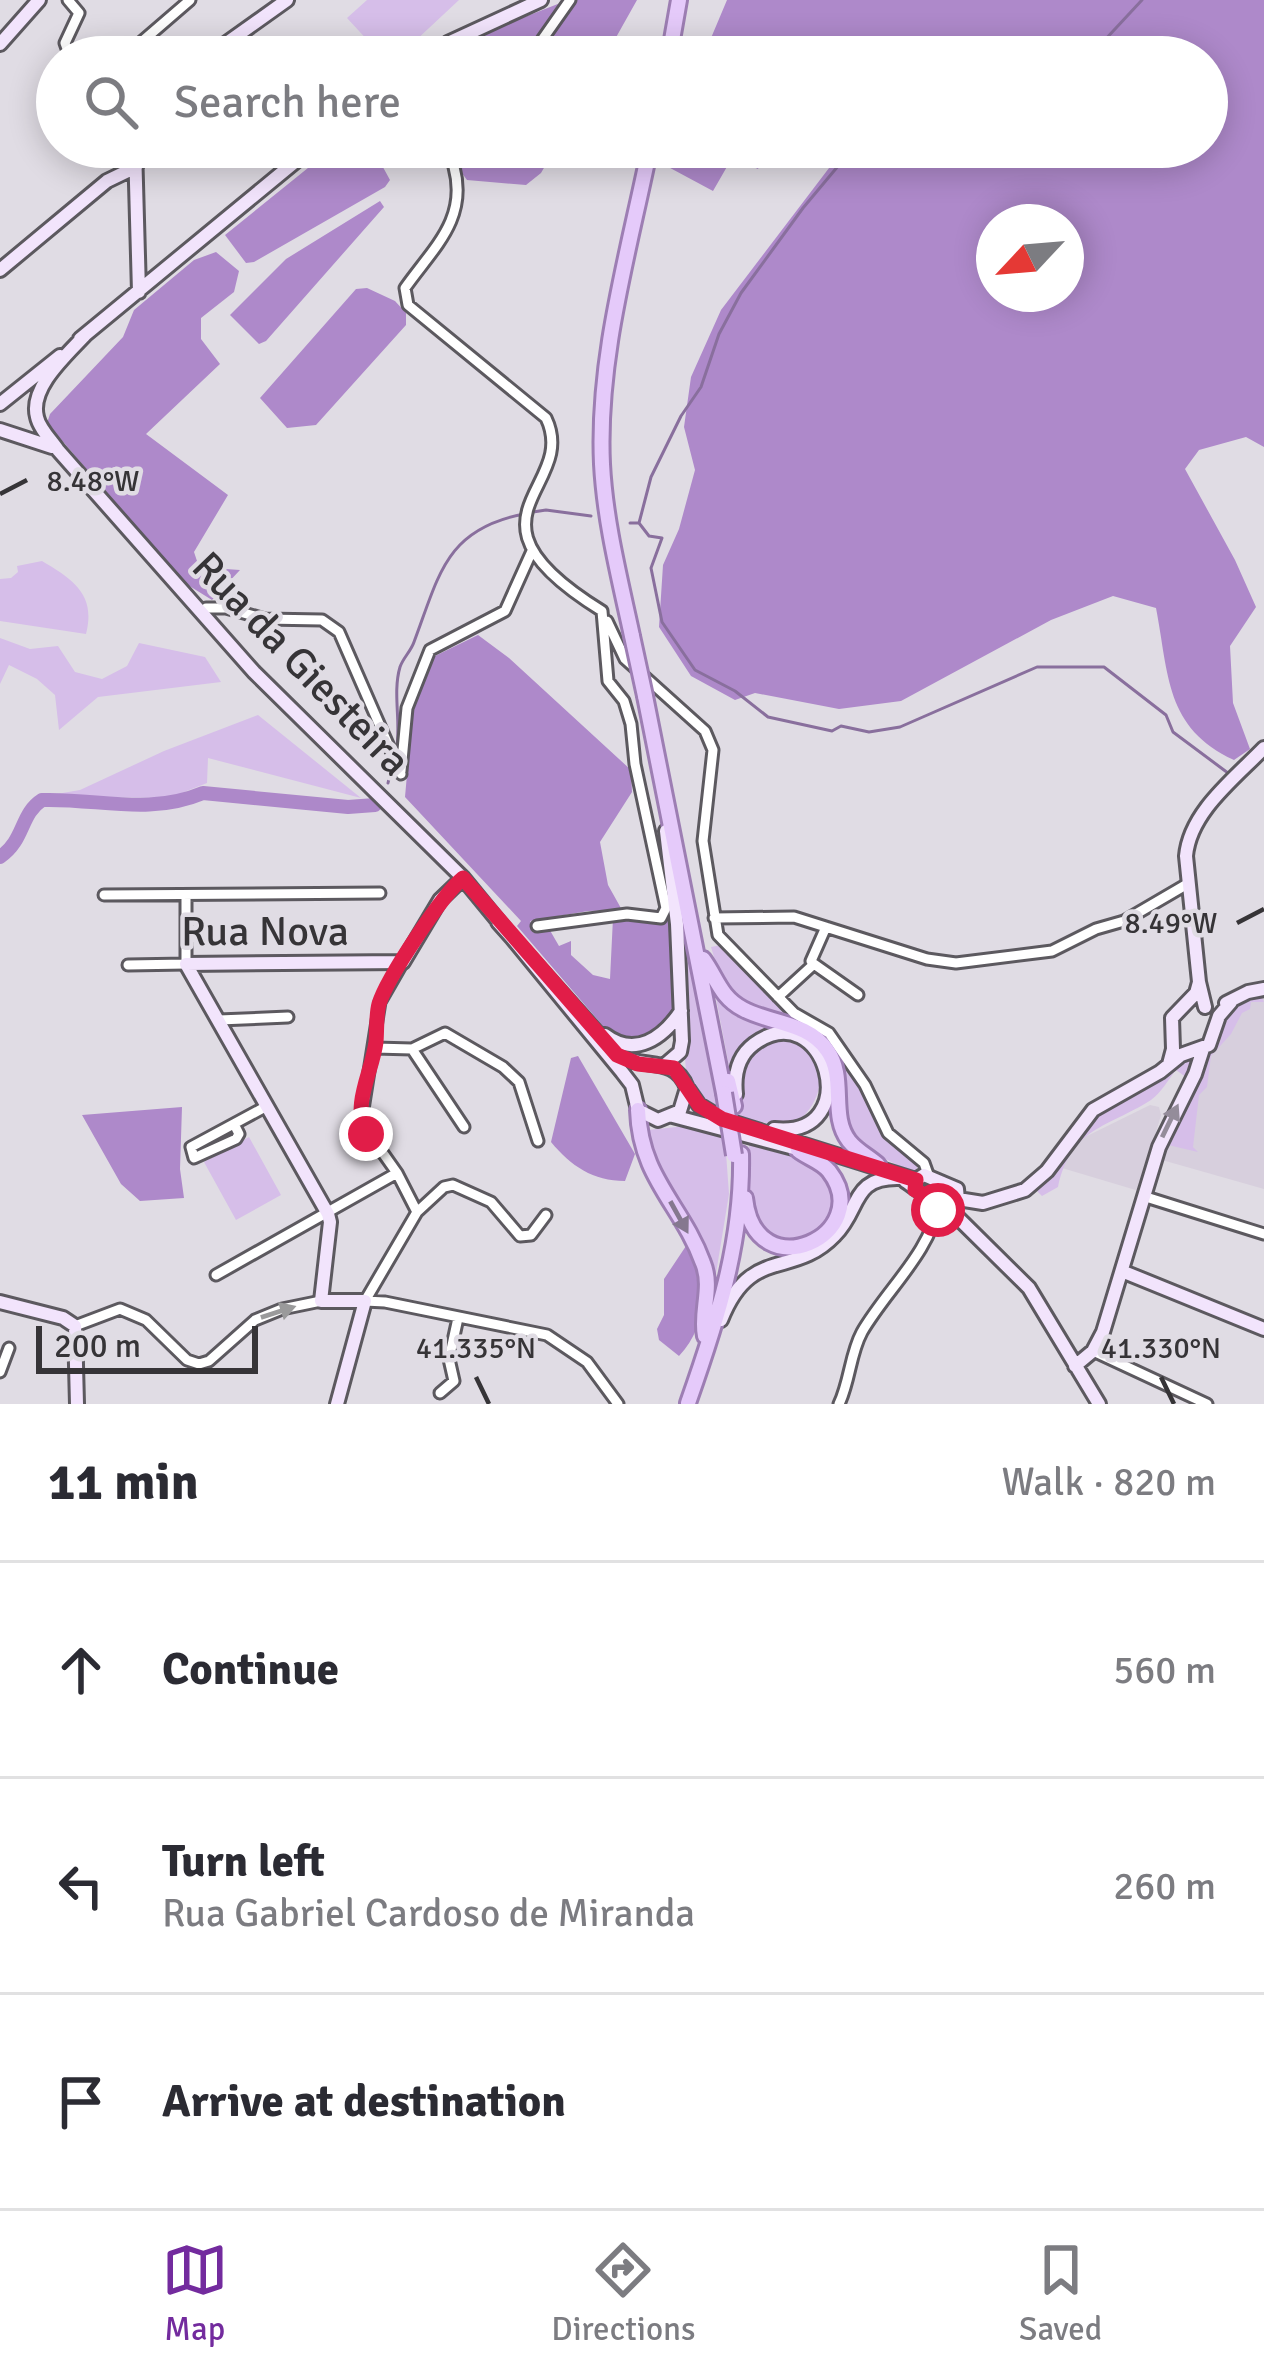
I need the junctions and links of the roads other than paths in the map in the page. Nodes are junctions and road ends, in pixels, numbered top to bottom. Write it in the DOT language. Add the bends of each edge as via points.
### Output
graph roads {
  1 [pos="38,0"];
  2 [pos="68,0"];
  3 [pos="190,0"];
  4 [pos="287,0"];
  5 [pos="541,0"];
  6 [pos="570,0"];
  7 [pos="679,0"];
  8 [pos="68,36"];
  9 [pos="148,36"];
  10 [pos="236,36"];
  11 [pos="463,36"];
  12 [pos="545,36"];
  13 [pos="673,36"];
  14 [pos="0,44"];
  15 [pos="134,168"];
  16 [pos="136,168"];
  17 [pos="289,168"];
  18 [pos="455,168"];
  19 [pos="646,168"];
  20 [pos="0,270"];
  21 [pos="139,292"];
  22 [pos="86,334"];
  23 [pos="0,404"];
  24 [pos="36,416"];
  25 [pos="1,432"];
  26 [pos="23,435"];
  27 [pos="58,450"];
  28 [pos="532,551"];
  29 [pos="226,608"];
  30 [pos="602,610"];
  31 [pos="200,614"];
  32 [pos="215,630"];
  33 [pos="655,748"];
  34 [pos="1258,754"];
  35 [pos="669,825"];
  36 [pos="463,878"];
  37 [pos="1191,882"];
  38 [pos="380,892"];
  39 [pos="104,895"];
  40 [pos="186,895"];
  41 [pos="715,919"];
  42 [pos="498,922"];
  43 [pos="537,926"];
  44 [pos="826,927"];
  45 [pos="703,959"];
  46 [pos="810,960"];
  47 [pos="403,962"];
  48 [pos="186,964"];
  49 [pos="128,965"];
  50 [pos="1199,982"];
  51 [pos="1264,989"];
  52 [pos="561,992"];
  53 [pos="858,995"];
  54 [pos="778,998"];
  55 [pos="1231,1002"];
  56 [pos="1182,1007"];
  57 [pos="1206,1007"];
  58 [pos="681,1010"];
  59 [pos="288,1017"];
  60 [pos="219,1020"];
  61 [pos="1217,1023"];
  62 [pos="1171,1033"];
  63 [pos="375,1048"];
  64 [pos="412,1049"];
  65 [pos="1198,1050"];
  66 [pos="666,1064"];
  67 [pos="649,1065"];
  68 [pos="1168,1065"];
  69 [pos="632,1085"];
  70 [pos="687,1088"];
  71 [pos="729,1100"];
  72 [pos="267,1106"];
  73 [pos="638,1110"];
  74 [pos="673,1116"];
  75 [pos="234,1124"];
  76 [pos="464,1126"];
  77 [pos="750,1126"];
  78 [pos="538,1141"];
  79 [pos="798,1150"];
  80 [pos="738,1154"];
  81 [pos="878,1165"];
  82 [pos="397,1173"];
  83 [pos="900,1178"];
  84 [pos="920,1181"];
  85 [pos="742,1184"];
  86 [pos="1146,1197"];
  87 [pos="949,1203"];
  88 [pos="418,1212"];
  89 [pos="328,1214"];
  90 [pos="546,1215"];
  91 [pos="1264,1234"];
  92 [pos="1124,1272"];
  93 [pos="216,1275"];
  94 [pos="321,1301"];
  95 [pos="365,1301"];
  96 [pos="0,1302"];
  97 [pos="458,1318"];
  98 [pos="75,1326"];
  99 [pos="1264,1329"];
  100 [pos="710,1330"];
  101 [pos="9,1348"];
  102 [pos="1093,1351"];
  103 [pos="1076,1366"];
  104 [pos="0,1372"];
  105 [pos="440,1394"];
  106 [pos="1093,1401"];
  107 [pos="687,1403"];
  108 [pos="77,1404"];
  109 [pos="337,1404"];
  110 [pos="618,1404"];
  111 [pos="839,1404"];
  112 [pos="1207,1404"];
  1 -- 14 [label="main road"];
  2 -- 8 [label="street" via="79,13"];
  3 -- 9 [label="street"];
  4 -- 10 [label="main road"];
  5 -- 11 [label="main road"];
  6 -- 12 [label="street"];
  7 -- 13 [label="main road"];
  15 -- 20 [label="main road"];
  16 -- 21 [label="main road"];
  17 -- 21 [label="main road"];
  18 -- 28 [label="street" via="456,215 405,297 546,418 554,434 527,513"];
  19 -- 33 [label="main road, bridge" via="611,337 602,429 605,498"];
  21 -- 22 [label="main road"];
  22 -- 23 [label="main road"];
  22 -- 24 [label="main road" via="45,383"];
  23 -- 24 [label="main road" via="23,402"];
  24 -- 26 [label="main road"];
  24 -- 27 [label="main road, Rua da Giesteira"];
  25 -- 26 [label="main road"];
  26 -- 27 [label="main road"];
  27 -- 31 [label="main road, Rua da Giesteira"];
  28 -- 29 [label="street" via="506,610 430,650 407,708 401,773 339,632 322,620 265,619"];
  28 -- 30 [label="street" via="568,590"];
  29 -- 31 [label="street"];
  29 -- 32 [label="street"];
  30 -- 41 [label="street" via="625,659 705,731 713,750 703,841"];
  30 -- 43 [label="street" via="608,681 631,724 666,914"];
  31 -- 32 [label="main road, Rua da Giesteira"];
  32 -- 36 [label="main road, Rua da Giesteira"];
  33 -- 35 [label="main road"];
  33 -- 45 [label="main road"];
  34 -- 37 [label="main road" via="1188,837"];
  35 -- 58 [label="main road"];
  35 -- 71 [label="main road"];
  36 -- 42 [label="main road, Rua da Giesteira"];
  36 -- 47 [label="main road"];
  37 -- 44 [label="street" via="1124,921 1019,957 941,961"];
  37 -- 50 [label="main road"];
  38 -- 40 [label="street"];
  39 -- 40 [label="street"];
  40 -- 48 [label="street"];
  41 -- 44 [label="street" via="781,915"];
  41 -- 54 [label="street" via="722,941"];
  42 -- 52 [label="main road"];
  42 -- 69 [label="main road"];
  44 -- 46 [label="street"];
  45 -- 71 [label="main road"];
  45 -- 81 [label="main road" via="723,994 744,1010 802,1029 825,1047 839,1081 842,1129"];
  46 -- 53 [label="street"];
  46 -- 54 [label="street"];
  47 -- 48 [label="main road, Rua Nova"];
  47 -- 63 [label="street" via="380,1002"];
  48 -- 49 [label="street, Rua Nova"];
  48 -- 60 [label="main road"];
  50 -- 56 [label="main road"];
  50 -- 57 [label="main road"];
  51 -- 55 [label="main road"];
  52 -- 58 [label="main road" via="622,1045 650,1042"];
  52 -- 67 [label="main road" via="617,1055"];
  54 -- 84 [label="street" via="829,1034 888,1133 924,1163"];
  55 -- 57 [label="main road"];
  55 -- 61 [label="main road"];
  56 -- 57 [label="main road"];
  56 -- 62 [label="main road"];
  57 -- 61 [label="main road"];
  58 -- 66 [label="main road" via="680,1052"];
  59 -- 60 [label="street"];
  60 -- 72 [label="main road"];
  61 -- 65 [label="main road" via="1214,1039"];
  62 -- 65 [label="main road"];
  62 -- 68 [label="main road"];
  63 -- 64 [label="street"];
  63 -- 82 [label="street" via="361,1122"];
  64 -- 76 [label="street"];
  64 -- 78 [label="street" via="445,1033 503,1067 519,1082"];
  65 -- 68 [label="main road"];
  86 -- 65 [label="main road, one-way" via="1159,1147 1196,1075"];
  66 -- 67 [label="main road"];
  66 -- 70 [label="main road"];
  67 -- 69 [label="main road"];
  68 -- 87 [label="main road" via="1093,1110 1025,1190 998,1201"];
  69 -- 73 [label="main road"];
  70 -- 74 [label="main road"];
  70 -- 77 [label="main road" via="710,1113"];
  71 -- 77 [label="main road" via="746,1050 761,1039 799,1036 814,1048 829,1077 815,1116 782,1130"];
  71 -- 80 [label="main road, bridge"];
  72 -- 75 [label="street"];
  72 -- 89 [label="main road"];
  73 -- 74 [label="main road" via="651,1119"];
  73 -- 100 [label="main road, one-way" via="644,1155 704,1263 702,1330"];
  74 -- 79 [label="main road"];
  75 -- 75 [label="street" via="191,1147 194,1158 236,1139"];
  77 -- 81 [label="main road"];
  79 -- 83 [label="main road"];
  79 -- 85 [label="main road" via="823,1164 839,1189 836,1220 818,1240 788,1248 760,1236"];
  80 -- 85 [label="main road"];
  80 -- 100 [label="main road"];
  81 -- 84 [label="main road"];
  82 -- 88 [label="street"];
  82 -- 89 [label="street"];
  83 -- 84 [label="main road"];
  83 -- 100 [label="main road" via="866,1186 822,1246 746,1277"];
  84 -- 87 [label="main road" via="919,1194"];
  84 -- 87 [label="main road" via="957,1190"];
  85 -- 100 [label="main road" via="730,1273"];
  86 -- 91 [label="street"];
  86 -- 92 [label="main road"];
  87 -- 103 [label="main road" via="958,1222 1029,1288"];
  87 -- 111 [label="street" via="860,1335"];
  88 -- 90 [label="street" via="453,1185 499,1208 520,1236"];
  88 -- 95 [label="street"];
  89 -- 93 [label="street"];
  89 -- 94 [label="main road"];
  92 -- 99 [label="main road"];
  92 -- 102 [label="main road"];
  94 -- 95 [label="main road"];
  98 -- 94 [label="street, one-way" via="120,1310 146,1319 199,1364 255,1320"];
  95 -- 97 [label="street"];
  95 -- 109 [label="main road"];
  96 -- 98 [label="main road"];
  97 -- 105 [label="street" via="449,1359 454,1381"];
  97 -- 110 [label="street" via="547,1335 586,1362"];
  98 -- 108 [label="main road"];
  100 -- 107 [label="main road"];
  101 -- 104 [label="street"];
  102 -- 103 [label="main road"];
  102 -- 112 [label="street"];
  103 -- 106 [label="main road"];
}
